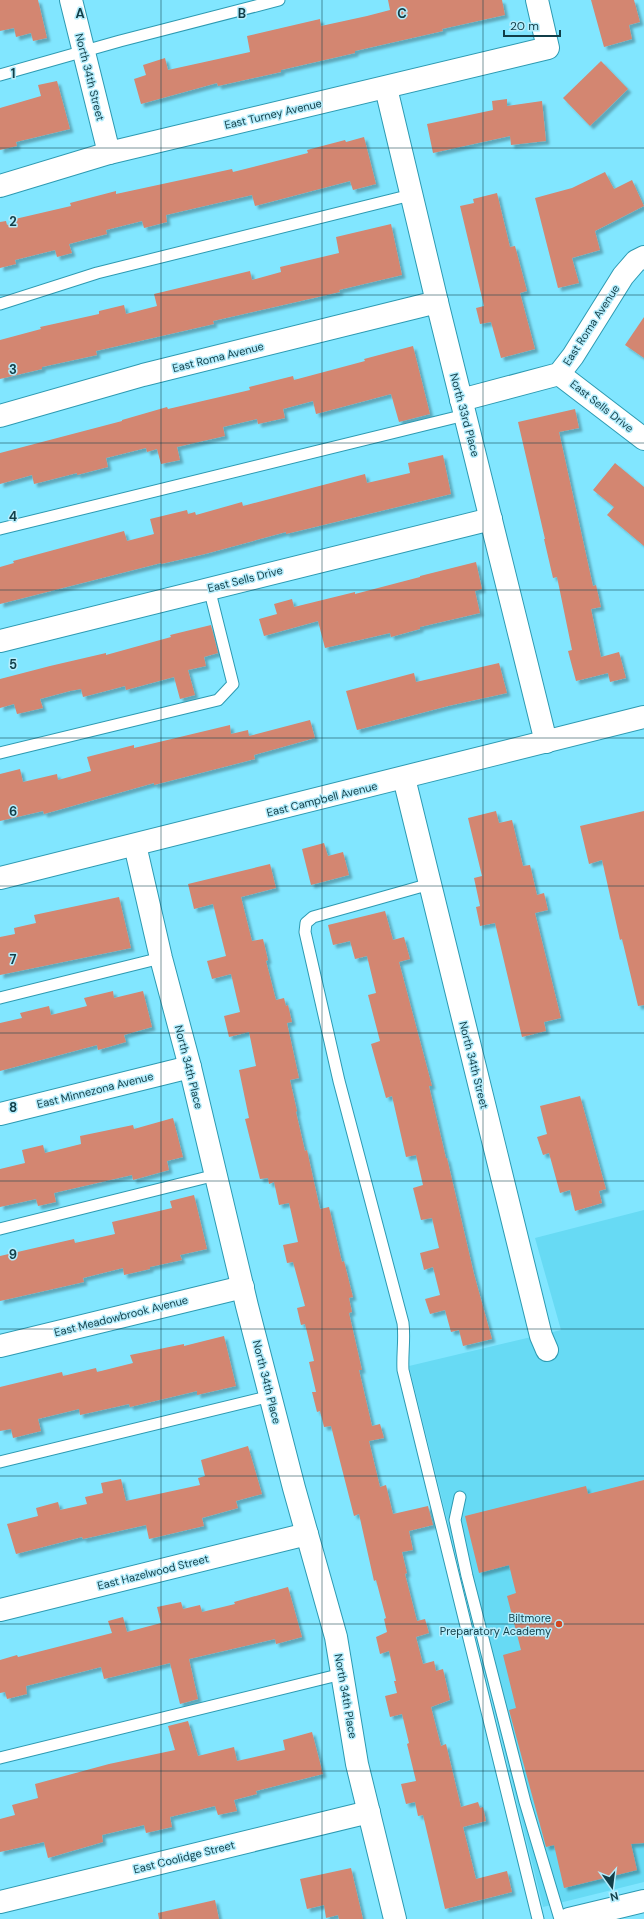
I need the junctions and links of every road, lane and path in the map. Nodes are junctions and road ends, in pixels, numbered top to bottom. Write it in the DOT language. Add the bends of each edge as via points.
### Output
graph roads {
  1 [pos="71,0"];
  2 [pos="279,0"];
  3 [pos="537,0"];
  4 [pos="84,51"];
  5 [pos="0,75"];
  6 [pos="386,88"];
  7 [pos="109,153"];
  8 [pos="0,186"];
  9 [pos="411,195"];
  10 [pos="644,257"];
  11 [pos="437,302"];
  12 [pos="0,304"];
  13 [pos="559,374"];
  14 [pos="463,407"];
  15 [pos="0,416"];
  16 [pos="644,439"];
  17 [pos="491,519"];
  18 [pos="0,529"];
  19 [pos="209,588"];
  20 [pos="0,641"];
  21 [pos="643,722"];
  22 [pos="546,742"];
  23 [pos="0,753"];
  24 [pos="404,778"];
  25 [pos="135,845"];
  26 [pos="0,878"];
  27 [pos="430,884"];
  28 [pos="161,958"];
  29 [pos="0,998"];
  30 [pos="190,1067"];
  31 [pos="0,1114"];
  32 [pos="216,1176"];
  33 [pos="0,1229"];
  34 [pos="243,1287"];
  35 [pos="0,1346"];
  36 [pos="547,1350"];
  37 [pos="271,1396"];
  38 [pos="0,1462"];
  39 [pos="460,1497"];
  40 [pos="307,1534"];
  41 [pos="0,1610"];
  42 [pos="342,1674"];
  43 [pos="0,1758"];
  44 [pos="369,1812"];
  45 [pos="644,1901"];
  46 [pos="0,1902"];
  47 [pos="395,1919"];
  48 [pos="538,1919"];
  49 [pos="560,1919"];
  50 [pos="569,1919"];
  1 -- 4 [label="street, North 34th Street"];
  2 -- 4 [label="lane"];
  3 -- 6 [label="street, East Turney Avenue" via="548,48"];
  4 -- 5 [label="lane"];
  4 -- 7 [label="street, North 34th Street"];
  6 -- 7 [label="street, East Turney Avenue"];
  6 -- 9 [label="street, North 33rd Place"];
  7 -- 8 [label="street, East Turney Avenue"];
  9 -- 11 [label="street, North 33rd Place"];
  9 -- 12 [label="lane" via="98,272"];
  10 -- 13 [label="street, East Roma Avenue" via="636,261 623,276"];
  11 -- 14 [label="street, North 33rd Place"];
  11 -- 15 [label="street, East Roma Avenue" via="143,375"];
  13 -- 14 [label="street, East Roma Avenue"];
  13 -- 16 [label="street, East Sells Drive"];
  14 -- 17 [label="street, North 33rd Place"];
  14 -- 18 [label="lane"];
  17 -- 19 [label="street, East Sells Drive"];
  17 -- 22 [label="street, North 33rd Place"];
  19 -- 20 [label="street, East Sells Drive"];
  19 -- 23 [label="lane" via="233,684 218,700"];
  21 -- 22 [label="street, East Campbell Avenue"];
  22 -- 24 [label="street, East Campbell Avenue"];
  24 -- 25 [label="street, East Campbell Avenue"];
  24 -- 27 [label="street, North 34th Street"];
  25 -- 26 [label="street, East Campbell Avenue"];
  25 -- 28 [label="street, North 34th Place"];
  27 -- 36 [label="street, North 34th Street"];
  27 -- 48 [label="lane" via="313,917 306,923 305,932 339,1081 403,1323 403,1370"];
  28 -- 29 [label="lane"];
  28 -- 30 [label="street, North 34th Place"];
  30 -- 31 [label="street, East Minnezona Avenue"];
  30 -- 32 [label="street, North 34th Place"];
  32 -- 33 [label="lane"];
  32 -- 34 [label="street, North 34th Place"];
  34 -- 35 [label="street, East Meadowbrook Avenue"];
  34 -- 37 [label="street, North 34th Place"];
  37 -- 38 [label="lane"];
  37 -- 40 [label="street, North 34th Place"];
  39 -- 49 [label="lane" via="455,1520 467,1576 525,1802"];
  40 -- 41 [label="street, East Hazelwood Street"];
  40 -- 42 [label="street, North 34th Place" via="336,1637"];
  42 -- 43 [label="lane"];
  42 -- 44 [label="street, North 34th Place" via="357,1764"];
  44 -- 46 [label="street, East Coolidge Street"];
  44 -- 47 [label="street, North 34th Place"];
  45 -- 50 [label="street"];
}
